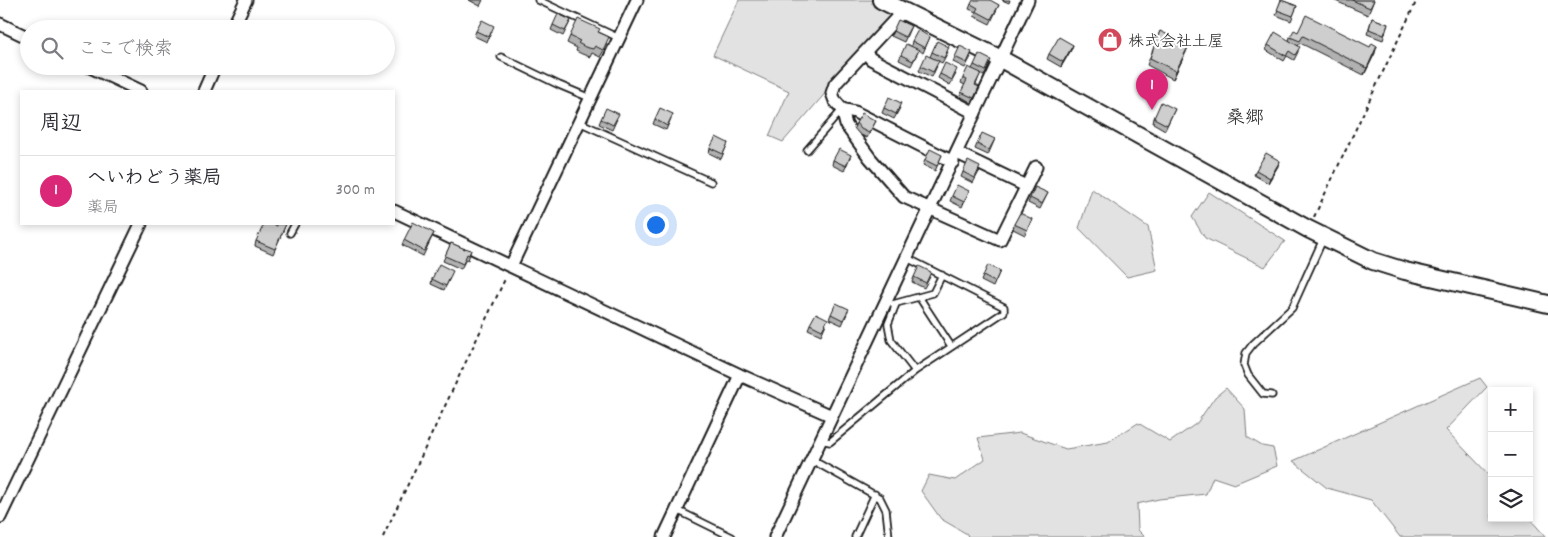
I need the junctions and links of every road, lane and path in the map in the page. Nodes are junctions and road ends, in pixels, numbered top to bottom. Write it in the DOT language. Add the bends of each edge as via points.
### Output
graph roads {
  1 [pos="246,0"];
  2 [pos="538,0"];
  3 [pos="637,0"];
  4 [pos="881,0"];
  5 [pos="1028,0"];
  6 [pos="1418,0"];
  7 [pos="903,11"];
  8 [pos="236,20"];
  9 [pos="0,24"];
  10 [pos="20,34"];
  11 [pos="619,38"];
  12 [pos="865,52"];
  13 [pos="501,57"];
  14 [pos="1001,59"];
  15 [pos="107,75"];
  16 [pos="211,75"];
  17 [pos="139,90"];
  18 [pos="204,90"];
  19 [pos="590,98"];
  20 [pos="842,109"];
  21 [pos="975,113"];
  22 [pos="579,122"];
  23 [pos="807,150"];
  24 [pos="955,157"];
  25 [pos="1036,167"];
  26 [pos="711,182"];
  27 [pos="1026,186"];
  28 [pos="930,209"];
  29 [pos="395,211"];
  30 [pos="141,225"];
  31 [pos="294,225"];
  32 [pos="1308,229"];
  33 [pos="290,233"];
  34 [pos="1324,238"];
  35 [pos="907,258"];
  36 [pos="511,266"];
  37 [pos="942,275"];
  38 [pos="920,297"];
  39 [pos="896,304"];
  40 [pos="1548,304"];
  41 [pos="884,307"];
  42 [pos="951,346"];
  43 [pos="915,371"];
  44 [pos="740,375"];
  45 [pos="1272,395"];
  46 [pos="832,416"];
  47 [pos="821,440"];
  48 [pos="812,460"];
  49 [pos="875,494"];
  50 [pos="676,510"];
  51 [pos="0,517"];
  52 [pos="383,537"];
  53 [pos="664,537"];
  54 [pos="732,537"];
  55 [pos="775,537"];
  56 [pos="855,537"];
  57 [pos="889,537"];
  1 -- 8 [label="street"];
  2 -- 11 [label="lane"];
  3 -- 11 [label="street"];
  4 -- 7 [label="street"];
  5 -- 14 [label="street"];
  6 -- 32 [label="path"];
  7 -- 12 [label="street"];
  7 -- 14 [label="street"];
  9 -- 10 [label="street"];
  11 -- 19 [label="street"];
  12 -- 20 [label="street" via="835,84 832,93"];
  12 -- 21 [label="street" via="871,59"];
  13 -- 19 [label="lane"];
  14 -- 21 [label="street"];
  14 -- 32 [label="street"];
  15 -- 17 [label="street"];
  16 -- 18 [label="street"];
  19 -- 22 [label="street"];
  20 -- 23 [label="lane"];
  20 -- 24 [label="street"];
  20 -- 28 [label="street" via="846,125 904,197"];
  21 -- 24 [label="street"];
  22 -- 26 [label="lane"];
  22 -- 36 [label="street"];
  24 -- 27 [label="street"];
  24 -- 28 [label="street"];
  25 -- 27 [label="street"];
  27 -- 28 [label="street" via="1000,240"];
  28 -- 35 [label="street"];
  29 -- 36 [label="street"];
  30 -- 51 [label="street"];
  31 -- 33 [label="lane"];
  32 -- 34 [label="street"];
  34 -- 40 [label="street" via="1405,271"];
  34 -- 45 [label="lane" via="1292,308 1246,353 1244,365 1248,375 1263,394"];
  35 -- 37 [label="lane"];
  35 -- 41 [label="street"];
  36 -- 44 [label="street"];
  36 -- 52 [label="path"];
  37 -- 38 [label="lane" via="933,292"];
  37 -- 42 [label="lane" via="1004,306 1004,312"];
  38 -- 39 [label="lane"];
  38 -- 42 [label="lane"];
  39 -- 41 [label="lane"];
  39 -- 43 [label="lane" via="888,324 891,340"];
  41 -- 46 [label="street"];
  42 -- 43 [label="lane"];
  43 -- 47 [label="lane" via="830,442"];
  44 -- 46 [label="street"];
  44 -- 50 [label="street"];
  46 -- 47 [label="street"];
  47 -- 48 [label="street"];
  48 -- 49 [label="lane"];
  48 -- 55 [label="street"];
  49 -- 56 [label="lane"];
  49 -- 57 [label="lane" via="886,510"];
  50 -- 53 [label="street"];
  50 -- 54 [label="lane"];
}
